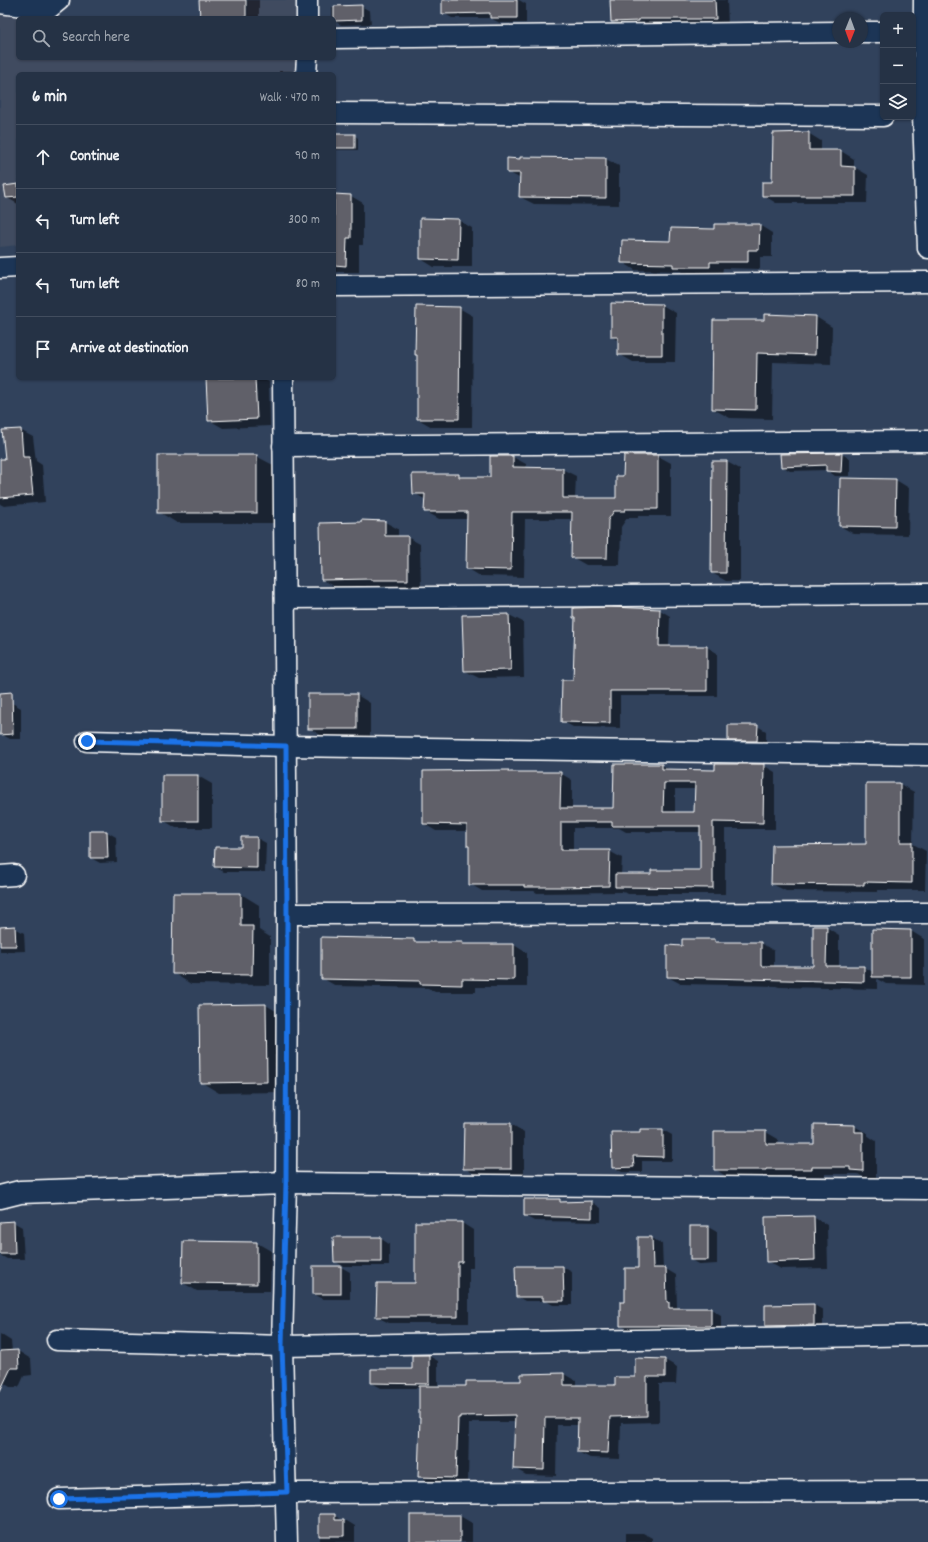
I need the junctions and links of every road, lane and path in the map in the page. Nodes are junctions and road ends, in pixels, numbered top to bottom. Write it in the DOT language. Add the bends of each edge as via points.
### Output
graph roads {
  1 [pos="59,0"];
  2 [pos="307,0"];
  3 [pos="924,0"];
  4 [pos="0,3"];
  5 [pos="307,16"];
  6 [pos="922,31"];
  7 [pos="832,32"];
  8 [pos="868,32"];
  9 [pos="880,32"];
  10 [pos="336,38"];
  11 [pos="307,60"];
  12 [pos="306,72"];
  13 [pos="336,113"];
  14 [pos="880,116"];
  15 [pos="921,116"];
  16 [pos="928,248"];
  17 [pos="16,267"];
  18 [pos="0,268"];
  19 [pos="928,282"];
  20 [pos="336,286"];
  21 [pos="283,380"];
  22 [pos="928,441"];
  23 [pos="284,446"];
  24 [pos="928,594"];
  25 [pos="284,598"];
  26 [pos="87,741"];
  27 [pos="286,746"];
  28 [pos="928,755"];
  29 [pos="928,913"];
  30 [pos="287,914"];
  31 [pos="286,1183"];
  32 [pos="928,1189"];
  33 [pos="0,1197"];
  34 [pos="928,1335"];
  35 [pos="57,1340"];
  36 [pos="282,1346"];
  37 [pos="928,1491"];
  38 [pos="287,1492"];
  39 [pos="59,1499"];
  40 [pos="287,1542"];
  1 -- 4 [label="street" via="48,9"];
  2 -- 5 [label="street"];
  3 -- 6 [label="street"];
  6 -- 15 [label="street"];
  7 -- 10 [label="street"];
  8 -- 9 [label="street"];
  11 -- 12 [label="street"];
  13 -- 14 [label="street"];
  15 -- 16 [label="street"];
  17 -- 18 [label="street"];
  19 -- 20 [label="street"];
  21 -- 23 [label="street"];
  22 -- 23 [label="street"];
  23 -- 25 [label="street"];
  24 -- 25 [label="street"];
  25 -- 27 [label="street"];
  26 -- 27 [label="street"];
  27 -- 28 [label="street"];
  27 -- 30 [label="street"];
  29 -- 30 [label="street"];
  30 -- 31 [label="street"];
  31 -- 32 [label="street"];
  31 -- 33 [label="street" via="20,1192"];
  31 -- 36 [label="street"];
  34 -- 36 [label="street"];
  35 -- 36 [label="street"];
  36 -- 38 [label="street"];
  37 -- 38 [label="street"];
  38 -- 39 [label="street"];
  38 -- 40 [label="street"];
}
